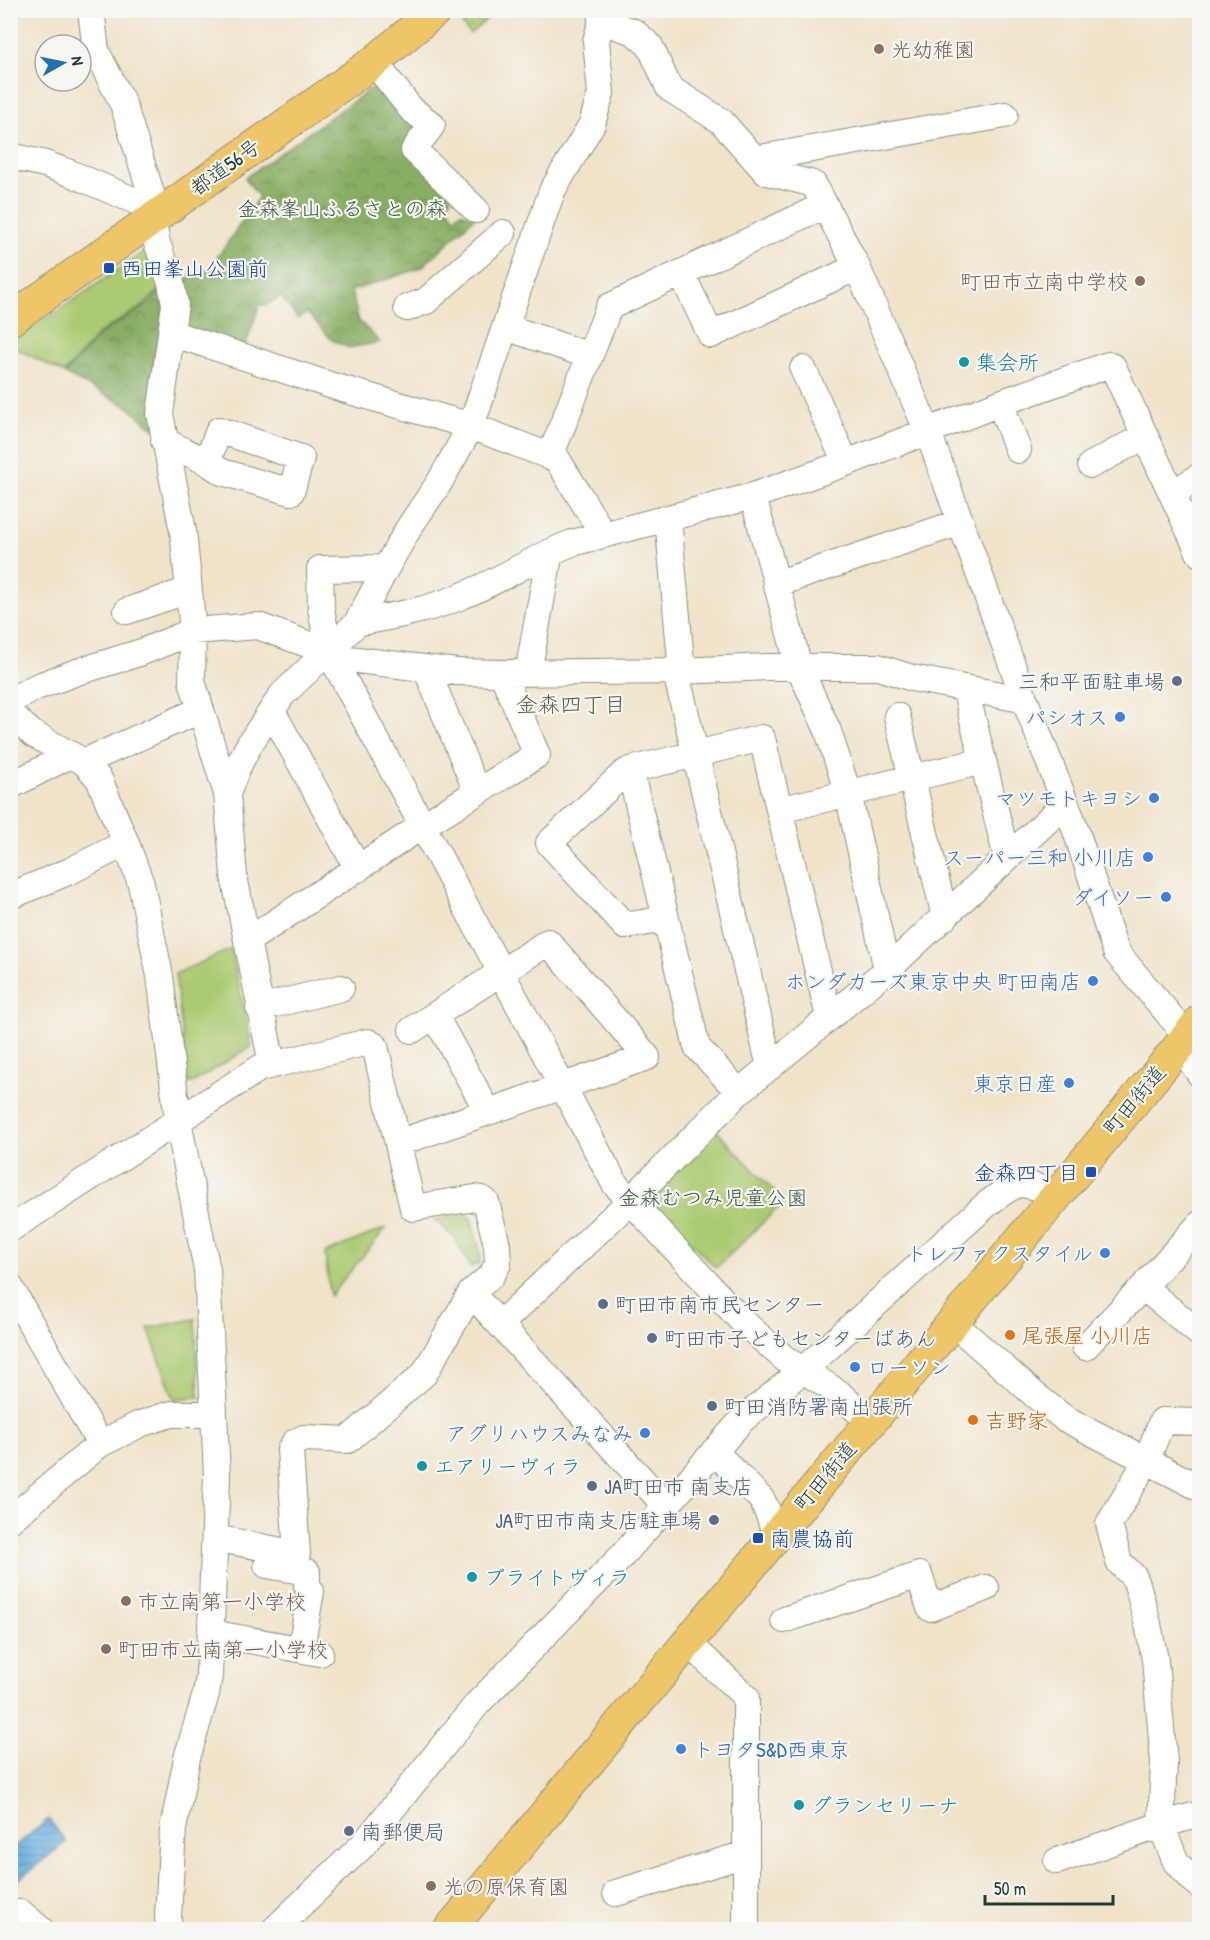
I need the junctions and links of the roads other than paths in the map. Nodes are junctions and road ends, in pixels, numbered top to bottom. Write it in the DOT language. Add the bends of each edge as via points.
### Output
graph roads {
  1 [pos="91,10"];
  2 [pos="436,10"];
  3 [pos="603,16"];
  4 [pos="374,62"];
  5 [pos="1005,115"];
  6 [pos="10,156"];
  7 [pos="755,159"];
  8 [pos="825,205"];
  9 [pos="153,219"];
  10 [pos="503,232"];
  11 [pos="530,256"];
  12 [pos="857,267"];
  13 [pos="681,273"];
  14 [pos="408,308"];
  15 [pos="10,320"];
  16 [pos="506,327"];
  17 [pos="171,333"];
  18 [pos="590,356"];
  19 [pos="814,379"];
  20 [pos="1000,403"];
  21 [pos="471,426"];
  22 [pos="928,432"];
  23 [pos="1145,436"];
  24 [pos="164,441"];
  25 [pos="1018,450"];
  26 [pos="550,457"];
  27 [pos="207,462"];
  28 [pos="846,463"];
  29 [pos="1091,465"];
  30 [pos="1200,476"];
  31 [pos="1172,494"];
  32 [pos="753,496"];
  33 [pos="668,518"];
  34 [pos="961,522"];
  35 [pos="603,534"];
  36 [pos="550,552"];
  37 [pos="1200,554"];
  38 [pos="386,568"];
  39 [pos="776,584"];
  40 [pos="189,590"];
  41 [pos="127,611"];
  42 [pos="357,623"];
  43 [pos="193,632"];
  44 [pos="331,655"];
  45 [pos="800,667"];
  46 [pos="426,668"];
  47 [pos="680,671"];
  48 [pos="502,673"];
  49 [pos="528,673"];
  50 [pos="965,688"];
  51 [pos="1024,698"];
  52 [pos="10,701"];
  53 [pos="200,711"];
  54 [pos="272,711"];
  55 [pos="10,714"];
  56 [pos="897,716"];
  57 [pos="696,753"];
  58 [pos="77,759"];
  59 [pos="983,761"];
  60 [pos="630,770"];
  61 [pos="912,778"];
  62 [pos="10,786"];
  63 [pos="477,792"];
  64 [pos="227,794"];
  65 [pos="848,794"];
  66 [pos="1065,804"];
  67 [pos="779,810"];
  68 [pos="422,826"];
  69 [pos="126,843"];
  70 [pos="1007,858"];
  71 [pos="358,869"];
  72 [pos="10,896"];
  73 [pos="945,917"];
  74 [pos="665,919"];
  75 [pos="247,941"];
  76 [pos="887,970"];
  77 [pos="501,972"];
  78 [pos="341,988"];
  79 [pos="260,1008"];
  80 [pos="435,1016"];
  81 [pos="829,1017"];
  82 [pos="412,1030"];
  83 [pos="1188,1034"];
  84 [pos="272,1064"];
  85 [pos="770,1066"];
  86 [pos="1200,1074"];
  87 [pos="563,1086"];
  88 [pos="739,1092"];
  89 [pos="488,1112"];
  90 [pos="178,1120"];
  91 [pos="398,1143"];
  92 [pos="1056,1194"];
  93 [pos="630,1201"];
  94 [pos="1199,1224"];
  95 [pos="10,1229"];
  96 [pos="10,1287"];
  97 [pos="1143,1287"];
  98 [pos="471,1293"];
  99 [pos="952,1322"];
  100 [pos="500,1324"];
  101 [pos="1200,1334"];
  102 [pos="1085,1347"];
  103 [pos="802,1370"];
  104 [pos="213,1413"];
  105 [pos="1200,1422"];
  106 [pos="870,1423"];
  107 [pos="99,1444"];
  108 [pos="714,1451"];
  109 [pos="1146,1462"];
  110 [pos="1200,1488"];
  111 [pos="666,1506"];
  112 [pos="10,1520"];
  113 [pos="776,1536"];
  114 [pos="215,1547"];
  115 [pos="986,1588"];
  116 [pos="784,1620"];
  117 [pos="211,1633"];
  118 [pos="687,1642"];
  119 [pos="1200,1814"];
  120 [pos="1161,1825"];
  121 [pos="746,1854"];
  122 [pos="1057,1861"];
  123 [pos="1200,1886"];
  124 [pos="616,1893"];
  125 [pos="10,1913"];
  126 [pos="42,1929"];
  127 [pos="169,1929"];
  128 [pos="274,1929"];
  129 [pos="449,1929"];
  130 [pos="746,1929"];
  1 -- 9 [label="street" via="96,51 123,104 152,193"];
  2 -- 4 [label="main road, 都道56号"];
  3 -- 7 [label="street" via="634,32 650,46 669,88 721,121"];
  3 -- 11 [label="street" via="596,40 601,93 592,124 552,191"];
  4 -- 9 [label="main road, 都道56号"];
  4 -- 10 [label="street" via="411,109 432,125 414,150"];
  5 -- 7 [label="street"];
  6 -- 9 [label="street" via="70,172 140,203"];
  7 -- 8 [label="street" via="770,175 814,185"];
  8 -- 12 [label="street"];
  8 -- 13 [label="street"];
  9 -- 15 [label="main road, 都道56号"];
  9 -- 17 [label="street" via="175,304"];
  10 -- 11 [label="street"];
  10 -- 14 [label="street" via="426,301"];
  11 -- 16 [label="street"];
  12 -- 13 [label="street" via="711,335"];
  12 -- 22 [label="street"];
  13 -- 18 [label="street" via="609,307"];
  16 -- 18 [label="street"];
  16 -- 21 [label="street"];
  17 -- 21 [label="street"];
  17 -- 24 [label="street" via="160,414"];
  18 -- 26 [label="street"];
  19 -- 28 [label="street"];
  20 -- 22 [label="street"];
  20 -- 23 [label="street" via="1108,365 1113,367"];
  20 -- 25 [label="street"];
  21 -- 26 [label="street"];
  21 -- 38 [label="street"];
  22 -- 28 [label="street"];
  22 -- 34 [label="street"];
  23 -- 29 [label="street"];
  23 -- 31 [label="street"];
  24 -- 27 [label="street"];
  24 -- 40 [label="street" via="183,531"];
  26 -- 35 [label="street" via="557,459"];
  28 -- 32 [label="street"];
  30 -- 31 [label="street"];
  31 -- 37 [label="street"];
  32 -- 33 [label="street"];
  32 -- 39 [label="street"];
  33 -- 35 [label="street"];
  33 -- 47 [label="street"];
  34 -- 39 [label="street"];
  34 -- 51 [label="street"];
  35 -- 36 [label="street"];
  36 -- 42 [label="street" via="466,595 425,610"];
  36 -- 49 [label="street"];
  38 -- 42 [label="street"];
  38 -- 44 [label="street" via="320,569 321,608"];
  39 -- 45 [label="street"];
  40 -- 41 [label="street"];
  40 -- 43 [label="street"];
  42 -- 44 [label="street"];
  43 -- 44 [label="street" via="258,626"];
  43 -- 52 [label="street" via="36,687"];
  43 -- 53 [label="street" via="192,681"];
  44 -- 46 [label="street"];
  44 -- 54 [label="street" via="282,695"];
  44 -- 68 [label="street"];
  45 -- 47 [label="street"];
  45 -- 50 [label="street" via="878,667"];
  45 -- 65 [label="street" via="828,731"];
  46 -- 48 [label="street"];
  46 -- 63 [label="street"];
  47 -- 49 [label="street"];
  47 -- 57 [label="street" via="678,681"];
  48 -- 49 [label="street"];
  48 -- 63 [label="street" via="537,756"];
  50 -- 51 [label="street"];
  50 -- 59 [label="street"];
  51 -- 66 [label="street"];
  53 -- 58 [label="street"];
  53 -- 64 [label="street"];
  54 -- 64 [label="street" via="249,745"];
  54 -- 71 [label="street"];
  55 -- 58 [label="street" via="33,734"];
  56 -- 61 [label="street"];
  57 -- 60 [label="street"];
  57 -- 67 [label="street" via="762,738"];
  57 -- 85 [label="street"];
  58 -- 62 [label="street"];
  58 -- 69 [label="street" via="99,779"];
  59 -- 61 [label="street"];
  59 -- 70 [label="street"];
  60 -- 74 [label="street"];
  60 -- 74 [label="street" via="549,843 625,926"];
  61 -- 65 [label="street"];
  61 -- 73 [label="street"];
  63 -- 68 [label="street"];
  64 -- 75 [label="street" via="234,876"];
  65 -- 67 [label="street"];
  65 -- 76 [label="street"];
  66 -- 70 [label="street"];
  66 -- 83 [label="street" via="1116,952"];
  67 -- 81 [label="street"];
  68 -- 71 [label="street"];
  68 -- 77 [label="street"];
  69 -- 72 [label="street"];
  69 -- 90 [label="street" via="141,884 160,976"];
  70 -- 73 [label="street"];
  71 -- 75 [label="street"];
  73 -- 76 [label="street"];
  74 -- 88 [label="street" via="697,1047"];
  75 -- 79 [label="street"];
  76 -- 81 [label="street"];
  77 -- 80 [label="street"];
  77 -- 87 [label="street"];
  77 -- 87 [label="street" via="548,942 647,1057"];
  78 -- 79 [label="street"];
  79 -- 84 [label="street"];
  80 -- 82 [label="street"];
  80 -- 89 [label="street"];
  81 -- 85 [label="street"];
  83 -- 86 [label="street"];
  83 -- 92 [label="main road, 町田街道"];
  84 -- 90 [label="street"];
  84 -- 91 [label="street" via="368,1042 375,1046"];
  85 -- 88 [label="street"];
  87 -- 89 [label="street"];
  87 -- 93 [label="street" via="615,1184"];
  88 -- 93 [label="street"];
  89 -- 91 [label="street"];
  90 -- 95 [label="street"];
  90 -- 104 [label="street" via="207,1270"];
  91 -- 98 [label="street" via="413,1208 475,1198 486,1202 498,1264 491,1276"];
  92 -- 99 [label="main road, 町田街道"];
  92 -- 103 [label="street" via="1026,1183 1009,1188"];
  93 -- 100 [label="street"];
  93 -- 103 [label="street" via="741,1320"];
  94 -- 97 [label="street"];
  96 -- 107 [label="street"];
  97 -- 101 [label="street"];
  97 -- 102 [label="street"];
  98 -- 100 [label="street"];
  98 -- 114 [label="street" via="424,1374 348,1440 304,1438 294,1442 290,1450 297,1554"];
  99 -- 106 [label="main road, 町田街道"];
  99 -- 109 [label="street" via="1064,1418"];
  100 -- 111 [label="street"];
  103 -- 106 [label="street" via="839,1393"];
  103 -- 108 [label="street" via="742,1420"];
  104 -- 107 [label="street" via="171,1414"];
  104 -- 114 [label="street" via="217,1476"];
  105 -- 109 [label="street" via="1162,1420"];
  106 -- 113 [label="main road, 町田街道"];
  107 -- 112 [label="street"];
  108 -- 111 [label="street"];
  108 -- 113 [label="street" via="762,1500"];
  109 -- 110 [label="street"];
  109 -- 120 [label="street" via="1109,1524 1119,1562 1137,1584 1155,1660 1164,1762"];
  111 -- 128 [label="street" via="477,1703 362,1846"];
  113 -- 118 [label="main road, 町田街道"];
  114 -- 117 [label="street"];
  114 -- 117 [label="street" via="307,1572 310,1651"];
  115 -- 116 [label="street" via="930,1608 919,1575"];
  117 -- 127 [label="street" via="206,1694 187,1758 173,1829"];
  118 -- 121 [label="street" via="746,1697"];
  118 -- 129 [label="main road, 町田街道"];
  119 -- 120 [label="street"];
  120 -- 122 [label="street"];
  120 -- 123 [label="street" via="1176,1862"];
  121 -- 124 [label="street"];
  121 -- 130 [label="street"];
  125 -- 126 [label="street" via="21,1913"];
}
